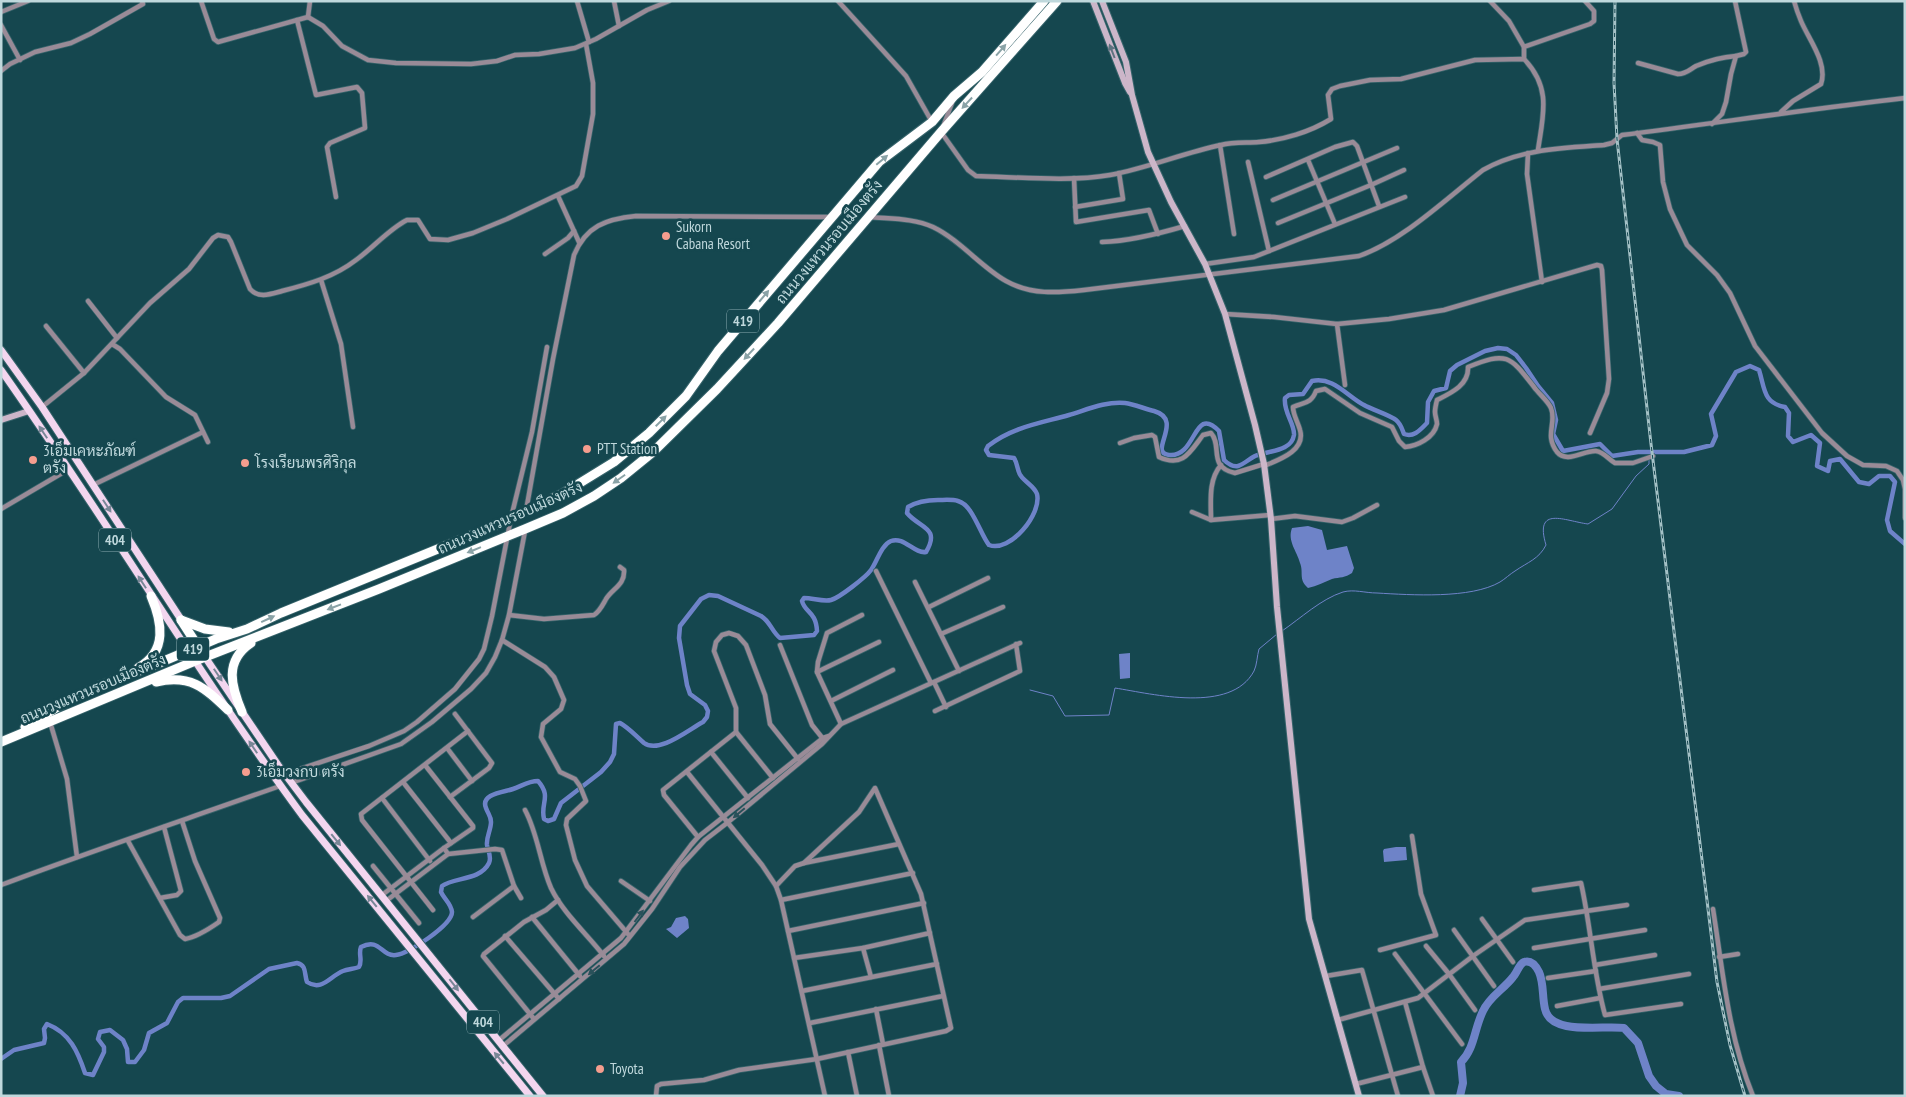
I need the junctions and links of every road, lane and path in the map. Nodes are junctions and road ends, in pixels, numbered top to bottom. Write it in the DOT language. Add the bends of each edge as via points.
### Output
graph roads {
  1 [pos="28,1"];
  2 [pos="150,1"];
  3 [pos="201,1"];
  4 [pos="310,1"];
  5 [pos="577,1"];
  6 [pos="614,1"];
  7 [pos="669,1"];
  8 [pos="838,1"];
  9 [pos="1044,1"];
  10 [pos="1057,1"];
  11 [pos="1093,1"];
  12 [pos="1102,1"];
  13 [pos="1490,1"];
  14 [pos="1585,1"];
  15 [pos="1736,1"];
  16 [pos="1794,1"];
  17 [pos="143,3"];
  18 [pos="1,12"];
  19 [pos="308,17"];
  20 [pos="297,20"];
  21 [pos="1,25"];
  22 [pos="619,26"];
  23 [pos="587,43"];
  24 [pos="1524,47"];
  25 [pos="1736,56"];
  26 [pos="1524,59"];
  27 [pos="20,60"];
  28 [pos="1638,63"];
  29 [pos="1,71"];
  30 [pos="1132,95"];
  31 [pos="954,96"];
  32 [pos="1905,98"];
  33 [pos="1780,113"];
  34 [pos="932,122"];
  35 [pos="1712,124"];
  36 [pos="941,132"];
  37 [pos="1637,134"];
  38 [pos="1220,145"];
  39 [pos="1397,148"];
  40 [pos="1538,150"];
  41 [pos="1528,153"];
  42 [pos="1308,160"];
  43 [pos="1248,162"];
  44 [pos="1364,162"];
  45 [pos="1154,164"];
  46 [pos="1404,170"];
  47 [pos="1120,173"];
  48 [pos="1266,177"];
  49 [pos="1074,178"];
  50 [pos="1318,181"];
  51 [pos="1372,186"];
  52 [pos="558,196"];
  53 [pos="336,197"];
  54 [pos="1405,197"];
  55 [pos="1273,200"];
  56 [pos="1326,204"];
  57 [pos="1379,206"];
  58 [pos="1075,207"];
  59 [pos="830,217"];
  60 [pos="868,217"];
  61 [pos="1278,222"];
  62 [pos="1335,224"];
  63 [pos="1185,226"];
  64 [pos="574,231"];
  65 [pos="1158,234"];
  66 [pos="1234,234"];
  67 [pos="579,242"];
  68 [pos="1102,242"];
  69 [pos="1269,251"];
  70 [pos="545,254"];
  71 [pos="1205,264"];
  72 [pos="1210,276"];
  73 [pos="321,280"];
  74 [pos="1542,282"];
  75 [pos="88,301"];
  76 [pos="1225,314"];
  77 [pos="1338,324"];
  78 [pos="46,326"];
  79 [pos="117,338"];
  80 [pos="112,344"];
  81 [pos="547,347"];
  82 [pos="1,350"];
  83 [pos="1,370"];
  84 [pos="84,373"];
  85 [pos="1345,385"];
  86 [pos="42,407"];
  87 [pos="29,411"];
  88 [pos="1,420"];
  89 [pos="353,428"];
  90 [pos="203,432"];
  91 [pos="1590,433"];
  92 [pos="208,442"];
  93 [pos="1120,443"];
  94 [pos="1653,456"];
  95 [pos="1264,464"];
  96 [pos="1220,465"];
  97 [pos="68,469"];
  98 [pos="93,485"];
  99 [pos="1377,505"];
  100 [pos="1,509"];
  101 [pos="526,511"];
  102 [pos="1192,512"];
  103 [pos="1271,517"];
  104 [pos="510,518"];
  105 [pos="1905,518"];
  106 [pos="1211,520"];
  107 [pos="525,529"];
  108 [pos="508,536"];
  109 [pos="620,566"];
  110 [pos="876,571"];
  111 [pos="988,578"];
  112 [pos="915,582"];
  113 [pos="151,596"];
  114 [pos="929,607"];
  115 [pos="1002,607"];
  116 [pos="509,615"];
  117 [pos="862,615"];
  118 [pos="181,620"];
  119 [pos="280,628"];
  120 [pos="242,631"];
  121 [pos="942,634"];
  122 [pos="502,640"];
  123 [pos="879,642"];
  124 [pos="780,645"];
  125 [pos="198,647"];
  126 [pos="188,651"];
  127 [pos="205,657"];
  128 [pos="195,661"];
  129 [pos="893,670"];
  130 [pos="959,671"];
  131 [pos="817,672"];
  132 [pos="115,680"];
  133 [pos="932,683"];
  134 [pos="131,688"];
  135 [pos="830,701"];
  136 [pos="946,707"];
  137 [pos="228,710"];
  138 [pos="935,711"];
  139 [pos="242,712"];
  140 [pos="455,714"];
  141 [pos="50,722"];
  142 [pos="841,724"];
  143 [pos="468,731"];
  144 [pos="736,732"];
  145 [pos="824,739"];
  146 [pos="1,741"];
  147 [pos="447,748"];
  148 [pos="711,752"];
  149 [pos="798,758"];
  150 [pos="425,765"];
  151 [pos="687,772"];
  152 [pos="285,774"];
  153 [pos="773,778"];
  154 [pos="472,780"];
  155 [pos="403,782"];
  156 [pos="292,783"];
  157 [pos="280,786"];
  158 [pos="450,797"];
  159 [pos="382,798"];
  160 [pos="748,798"];
  161 [pos="525,810"];
  162 [pos="723,818"];
  163 [pos="182,821"];
  164 [pos="728,823"];
  165 [pos="164,827"];
  166 [pos="1412,836"];
  167 [pos="698,837"];
  168 [pos="128,841"];
  169 [pos="451,843"];
  170 [pos="899,844"];
  171 [pos="444,848"];
  172 [pos="448,854"];
  173 [pos="77,857"];
  174 [pos="429,860"];
  175 [pos="804,863"];
  176 [pos="433,865"];
  177 [pos="373,866"];
  178 [pos="913,873"];
  179 [pos="406,877"];
  180 [pos="621,880"];
  181 [pos="410,882"];
  182 [pos="1,885"];
  183 [pos="514,886"];
  184 [pos="776,886"];
  185 [pos="391,888"];
  186 [pos="1534,890"];
  187 [pos="395,894"];
  188 [pos="160,898"];
  189 [pos="384,898"];
  190 [pos="521,898"];
  191 [pos="558,900"];
  192 [pos="782,900"];
  193 [pos="650,901"];
  194 [pos="924,904"];
  195 [pos="1627,905"];
  196 [pos="1713,908"];
  197 [pos="432,910"];
  198 [pos="1587,911"];
  199 [pos="473,917"];
  200 [pos="532,917"];
  201 [pos="1482,919"];
  202 [pos="419,923"];
  203 [pos="1454,930"];
  204 [pos="1645,930"];
  205 [pos="788,931"];
  206 [pos="626,932"];
  207 [pos="930,934"];
  208 [pos="505,936"];
  209 [pos="630,937"];
  210 [pos="1498,939"];
  211 [pos="1591,939"];
  212 [pos="1426,946"];
  213 [pos="863,948"];
  214 [pos="1534,948"];
  215 [pos="1380,950"];
  216 [pos="603,954"];
  217 [pos="1395,954"];
  218 [pos="1738,954"];
  219 [pos="1655,955"];
  220 [pos="1473,956"];
  221 [pos="1719,957"];
  222 [pos="794,958"];
  223 [pos="606,960"];
  224 [pos="1513,962"];
  225 [pos="938,964"];
  226 [pos="1595,968"];
  227 [pos="578,974"];
  228 [pos="1449,974"];
  229 [pos="1689,974"];
  230 [pos="1326,976"];
  231 [pos="871,977"];
  232 [pos="1548,978"];
  233 [pos="583,979"];
  234 [pos="1494,986"];
  235 [pos="1599,989"];
  236 [pos="802,991"];
  237 [pos="1424,993"];
  238 [pos="554,994"];
  239 [pos="943,996"];
  240 [pos="1600,998"];
  241 [pos="559,999"];
  242 [pos="1406,1002"];
  243 [pos="1681,1004"];
  244 [pos="1557,1006"];
  245 [pos="876,1009"];
  246 [pos="1373,1010"];
  247 [pos="1475,1010"];
  248 [pos="530,1014"];
  249 [pos="534,1019"];
  250 [pos="1338,1020"];
  251 [pos="810,1023"];
  252 [pos="501,1044"];
  253 [pos="1462,1044"];
  254 [pos="881,1045"];
  255 [pos="848,1052"];
  256 [pos="817,1059"];
  257 [pos="1423,1067"];
  258 [pos="1393,1075"];
  259 [pos="1356,1084"];
  260 [pos="530,1096"];
  261 [pos="544,1096"];
  262 [pos="656,1096"];
  263 [pos="825,1096"];
  264 [pos="857,1096"];
  265 [pos="889,1096"];
  266 [pos="1359,1096"];
  267 [pos="1398,1096"];
  268 [pos="1433,1096"];
  269 [pos="1753,1096"];
  1 -- 18 [label="street"];
  2 -- 17 [label="street"];
  3 -- 20 [label="street" via="218,42"];
  4 -- 19 [label="street"];
  5 -- 23 [label="street"];
  6 -- 22 [label="street"];
  7 -- 22 [label="street"];
  8 -- 34 [label="street" via="906,76"];
  31 -- 9 [label="highway, ถนนวงแหวนรอบเมืองตรัง / 419, one-way" via="982,72"];
  10 -- 36 [label="highway, ถนนวงแหวนรอบเมืองตรัง / 419, one-way"];
  30 -- 11 [label="street, one-way"];
  12 -- 30 [label="street" via="1126,62"];
  13 -- 24 [label="street" via="1509,22"];
  14 -- 24 [label="street" via="1594,11 1594,21"];
  15 -- 25 [label="street" via="1746,48 1744,54"];
  16 -- 33 [label="street" via="1824,76 1821,84"];
  17 -- 27 [label="street" via="78,40 35,52"];
  19 -- 20 [label="street"];
  19 -- 23 [label="street" via="323,26 342,46 376,62 481,63 515,55 575,48"];
  20 -- 53 [label="street" via="316,94 357,87 362,93 366,128 327,147"];
  21 -- 27 [label="street"];
  22 -- 23 [label="street"];
  23 -- 52 [label="street" via="593,83 593,114 584,167 576,186"];
  24 -- 26 [label="street"];
  25 -- 28 [label="street" via="1719,57 1684,74"];
  25 -- 35 [label="street" via="1722,114"];
  26 -- 38 [label="street" via="1475,60 1401,78 1340,86 1328,95 1331,119 1316,128 1271,141"];
  26 -- 40 [label="street" via="1542,86 1544,98"];
  27 -- 29 [label="street"];
  30 -- 45 [label="street"];
  31 -- 34 [label="highway, ถนนวงแหวนรอบเมืองตรัง / 419"];
  31 -- 36 [label="street"];
  32 -- 33 [label="street"];
  33 -- 35 [label="street"];
  59 -- 34 [label="highway, ถนนวงแหวนรอบเมืองตรัง / 419, one-way" via="878,162"];
  35 -- 37 [label="street"];
  36 -- 49 [label="street" via="968,170 976,176"];
  36 -- 60 [label="highway, ถนนวงแหวนรอบเมืองตรัง / 419"];
  37 -- 40 [label="street" via="1622,136 1604,145"];
  37 -- 105 [label="street" via="1642,140 1660,146 1662,182 1670,209 1687,245 1730,293 1755,346 1822,433 1847,456 1863,465 1886,466 1898,471 1903,480"];
  38 -- 45 [label="street"];
  38 -- 66 [label="street"];
  39 -- 44 [label="street"];
  40 -- 41 [label="street"];
  41 -- 72 [label="street" via="1482,170 1399,236 1374,251 1359,256"];
  41 -- 74 [label="street" via="1527,174"];
  42 -- 44 [label="street" via="1353,142"];
  42 -- 48 [label="street"];
  42 -- 50 [label="street"];
  43 -- 69 [label="street"];
  44 -- 50 [label="street"];
  44 -- 51 [label="street"];
  45 -- 47 [label="street"];
  45 -- 63 [label="street"];
  46 -- 51 [label="street"];
  47 -- 49 [label="street"];
  47 -- 58 [label="street" via="1123,199"];
  49 -- 58 [label="street"];
  50 -- 55 [label="street"];
  50 -- 56 [label="street"];
  51 -- 56 [label="street"];
  51 -- 57 [label="street"];
  52 -- 64 [label="street"];
  52 -- 73 [label="street" via="492,226 448,240 430,238 418,220 407,220 355,262"];
  54 -- 57 [label="street"];
  56 -- 61 [label="street"];
  56 -- 62 [label="street"];
  57 -- 62 [label="street"];
  58 -- 65 [label="street" via="1076,222 1149,210"];
  59 -- 67 [label="street" via="620,218 604,222"];
  101 -- 59 [label="highway, ถนนวงแหวนรอบเมืองตรัง / 419, one-way" via="562,494 614,462 649,434 686,396 718,350"];
  60 -- 72 [label="street" via="932,226 1006,281 1041,292"];
  60 -- 107 [label="highway, ถนนวงแหวนรอบเมืองตรัง / 419, one-way" via="778,323 653,452 594,496"];
  62 -- 69 [label="street"];
  63 -- 65 [label="street"];
  63 -- 71 [label="street"];
  64 -- 67 [label="street"];
  64 -- 70 [label="street"];
  65 -- 68 [label="street"];
  67 -- 101 [label="street" via="555,349"];
  69 -- 71 [label="street"];
  71 -- 72 [label="street"];
  72 -- 76 [label="street"];
  73 -- 79 [label="street" via="269,294 257,294 250,289 228,236 218,235 189,269"];
  73 -- 89 [label="street" via="341,344"];
  74 -- 77 [label="street" via="1444,310 1389,320"];
  74 -- 91 [label="street" via="1593,265 1601,266 1609,379"];
  75 -- 79 [label="street"];
  76 -- 77 [label="street"];
  76 -- 95 [label="street"];
  77 -- 85 [label="street"];
  78 -- 84 [label="street"];
  79 -- 80 [label="street"];
  80 -- 84 [label="street"];
  80 -- 90 [label="street" via="166,397 195,415"];
  81 -- 104 [label="street" via="532,432"];
  82 -- 86 [label="main road, 404"];
  83 -- 87 [label="main road, 404"];
  84 -- 86 [label="street"];
  86 -- 98 [label="main road, 404"];
  87 -- 88 [label="street"];
  97 -- 87 [label="main road, 404, one-way"];
  90 -- 92 [label="street"];
  90 -- 98 [label="street"];
  93 -- 96 [label="street" via="1152,435 1159,457 1169,462 1180,460 1203,435 1211,433"];
  94 -- 95 [label="street" via="1633,463 1615,463 1604,453 1596,451 1571,457 1561,455 1550,439 1551,406 1514,362 1502,357 1468,367 1460,388 1437,400 1437,423 1432,433 1411,447 1405,447 1399,441 1392,427 1360,413 1325,389 1316,391 1307,404 1293,407 1301,432 1297,448 1286,457"];
  95 -- 96 [label="street" via="1235,473"];
  95 -- 103 [label="street"];
  96 -- 106 [label="street" via="1212,480"];
  97 -- 100 [label="street"];
  113 -- 97 [label="main road, 404, one-way"];
  98 -- 118 [label="main road, 404, one-way"];
  99 -- 103 [label="street" via="1342,522 1295,516"];
  101 -- 104 [label="highway, ถนนวงแหวนรอบเมืองตรัง / 419"];
  102 -- 106 [label="street"];
  103 -- 106 [label="street"];
  103 -- 230 [label="street" via="1309,919"];
  104 -- 108 [label="street"];
  120 -- 104 [label="highway, ถนนวงแหวนรอบเมืองตรัง / 419, one-way"];
  107 -- 108 [label="highway, ถนนวงแหวนรอบเมืองตรัง / 419"];
  107 -- 116 [label="street"];
  108 -- 119 [label="highway, ถนนวงแหวนรอบเมืองตรัง / 419, one-way"];
  108 -- 152 [label="street" via="484,649 455,689 404,731 370,746"];
  109 -- 116 [label="street" via="624,570 620,586 606,598 594,616 544,619"];
  110 -- 133 [label="street"];
  111 -- 114 [label="street"];
  112 -- 114 [label="street"];
  113 -- 126 [label="main road, 404"];
  113 -- 132 [label="highway" via="161,624 158,644 148,660"];
  114 -- 121 [label="street"];
  115 -- 121 [label="street"];
  116 -- 122 [label="street"];
  117 -- 131 [label="street" via="827,633"];
  118 -- 120 [label="highway" via="212,631"];
  118 -- 125 [label="highway, 404"];
  119 -- 127 [label="highway, ถนนวงแหวนรอบเมืองตรัง / 419"];
  119 -- 139 [label="highway" via="244,647 234,661 232,680"];
  120 -- 125 [label="highway, ถนนวงแหวนรอบเมืองตรัง / 419"];
  121 -- 130 [label="street"];
  122 -- 156 [label="street" via="486,673 416,734 386,750"];
  122 -- 206 [label="street" via="545,667 554,677 564,700 561,709 543,724 541,737 560,772 575,779 586,797 586,801 567,819 566,825 587,886"];
  123 -- 131 [label="street"];
  124 -- 145 [label="street" via="812,725"];
  125 -- 126 [label="highway, ถนนวงแหวนรอบเมืองตรัง / 419"];
  125 -- 127 [label="highway, 404"];
  126 -- 128 [label="main road, 404"];
  126 -- 132 [label="highway, ถนนวงแหวนรอบเมืองตรัง / 419"];
  127 -- 128 [label="highway, ถนนวงแหวนรอบเมืองตรัง / 419"];
  127 -- 139 [label="main road, 404, one-way"];
  128 -- 134 [label="highway, ถนนวงแหวนรอบเมืองตรัง / 419"];
  128 -- 137 [label="main road, 404"];
  129 -- 135 [label="street"];
  130 -- 133 [label="street"];
  130 -- 136 [label="street" via="1018,643 1020,671"];
  131 -- 135 [label="street"];
  132 -- 146 [label="highway, ถนนวงแหวนรอบเมืองตรัง / 419" via="84,692"];
  133 -- 136 [label="street"];
  133 -- 142 [label="street"];
  134 -- 137 [label="highway" via="163,680 185,680 201,686"];
  134 -- 141 [label="highway, ถนนวงแหวนรอบเมืองตรัง / 419"];
  135 -- 142 [label="street"];
  136 -- 138 [label="street"];
  157 -- 137 [label="main road, 404, one-way"];
  139 -- 152 [label="main road, 404"];
  140 -- 143 [label="street"];
  141 -- 146 [label="highway, ถนนวงแหวนรอบเมืองตรัง / 419"];
  141 -- 173 [label="street" via="67,779"];
  142 -- 145 [label="street"];
  143 -- 147 [label="street"];
  143 -- 154 [label="street" via="492,763"];
  144 -- 148 [label="street"];
  144 -- 149 [label="street" via="736,708 714,651 716,642 729,633 738,636 746,645 766,695 770,724"];
  144 -- 153 [label="street"];
  145 -- 149 [label="street"];
  145 -- 164 [label="street, one-way"];
  147 -- 150 [label="street"];
  147 -- 154 [label="street"];
  148 -- 151 [label="street"];
  148 -- 160 [label="street"];
  149 -- 153 [label="street"];
  150 -- 155 [label="street"];
  150 -- 158 [label="street"];
  151 -- 162 [label="street"];
  151 -- 167 [label="street" via="663,793"];
  152 -- 156 [label="main road, 404"];
  152 -- 157 [label="main road"];
  153 -- 160 [label="street"];
  154 -- 158 [label="street"];
  155 -- 159 [label="street"];
  155 -- 169 [label="street"];
  156 -- 157 [label="main road"];
  156 -- 189 [label="main road, 404, one-way"];
  157 -- 163 [label="street"];
  260 -- 157 [label="main road, 404, one-way"];
  158 -- 169 [label="street" via="473,826"];
  159 -- 174 [label="street"];
  159 -- 179 [label="street" via="361,817"];
  160 -- 162 [label="street"];
  161 -- 191 [label="street"];
  162 -- 164 [label="street"];
  162 -- 167 [label="street"];
  163 -- 165 [label="street"];
  163 -- 188 [label="street" via="219,922 185,939"];
  164 -- 184 [label="street"];
  164 -- 209 [label="street" via="692,852"];
  165 -- 168 [label="street"];
  165 -- 188 [label="street" via="181,891"];
  166 -- 215 [label="street" via="1421,894 1436,935"];
  167 -- 193 [label="street"];
  168 -- 173 [label="street"];
  168 -- 188 [label="street"];
  169 -- 171 [label="street"];
  170 -- 175 [label="street"];
  170 -- 175 [label="street" via="876,788 859,812"];
  170 -- 178 [label="street"];
  171 -- 172 [label="street"];
  171 -- 174 [label="street"];
  172 -- 176 [label="street"];
  172 -- 183 [label="street" via="499,849 504,853"];
  173 -- 182 [label="street"];
  174 -- 176 [label="street"];
  174 -- 179 [label="street"];
  175 -- 184 [label="street" via="795,866"];
  176 -- 181 [label="street"];
  177 -- 185 [label="street"];
  178 -- 192 [label="street"];
  178 -- 194 [label="street"];
  179 -- 181 [label="street"];
  179 -- 185 [label="street"];
  180 -- 193 [label="street"];
  181 -- 187 [label="street"];
  181 -- 197 [label="street"];
  183 -- 190 [label="street"];
  183 -- 199 [label="street"];
  184 -- 192 [label="street"];
  185 -- 187 [label="street"];
  185 -- 189 [label="street"];
  186 -- 198 [label="street" via="1581,883"];
  187 -- 189 [label="street"];
  187 -- 202 [label="street"];
  189 -- 252 [label="main road, 404, one-way"];
  191 -- 200 [label="street"];
  191 -- 216 [label="street"];
  192 -- 205 [label="street"];
  206 -- 193 [label="street, one-way"];
  194 -- 205 [label="street"];
  194 -- 207 [label="street"];
  195 -- 198 [label="street"];
  196 -- 221 [label="street"];
  198 -- 210 [label="street" via="1525,920"];
  198 -- 211 [label="street"];
  200 -- 208 [label="street"];
  200 -- 227 [label="street"];
  201 -- 210 [label="street"];
  203 -- 220 [label="street"];
  204 -- 211 [label="street"];
  205 -- 222 [label="street"];
  206 -- 209 [label="street"];
  206 -- 216 [label="street"];
  207 -- 213 [label="street"];
  207 -- 225 [label="street"];
  208 -- 238 [label="street"];
  208 -- 248 [label="street" via="483,956"];
  209 -- 223 [label="street"];
  210 -- 220 [label="street"];
  210 -- 224 [label="street"];
  211 -- 214 [label="street"];
  211 -- 226 [label="street"];
  212 -- 228 [label="street"];
  213 -- 222 [label="street"];
  213 -- 231 [label="street"];
  216 -- 223 [label="street"];
  216 -- 227 [label="street"];
  217 -- 237 [label="street"];
  218 -- 221 [label="street"];
  219 -- 226 [label="street"];
  220 -- 228 [label="street"];
  220 -- 234 [label="street"];
  221 -- 269 [label="street" via="1734,1035"];
  222 -- 236 [label="street"];
  223 -- 233 [label="street, one-way"];
  225 -- 231 [label="street"];
  225 -- 239 [label="street"];
  226 -- 232 [label="street"];
  226 -- 235 [label="street"];
  227 -- 233 [label="street"];
  227 -- 238 [label="street"];
  228 -- 237 [label="street"];
  228 -- 247 [label="street"];
  229 -- 235 [label="street"];
  230 -- 246 [label="street" via="1362,970"];
  230 -- 250 [label="street"];
  231 -- 236 [label="street"];
  233 -- 241 [label="street"];
  235 -- 240 [label="street"];
  236 -- 251 [label="street"];
  237 -- 242 [label="street"];
  237 -- 253 [label="street"];
  238 -- 241 [label="street"];
  238 -- 248 [label="street"];
  239 -- 245 [label="street"];
  239 -- 254 [label="street" via="950,1028"];
  240 -- 243 [label="street" via="1605,1015"];
  240 -- 244 [label="street"];
  241 -- 249 [label="street"];
  242 -- 246 [label="street"];
  242 -- 257 [label="street"];
  245 -- 251 [label="street"];
  245 -- 254 [label="street"];
  246 -- 250 [label="street"];
  246 -- 258 [label="street"];
  248 -- 249 [label="street"];
  248 -- 252 [label="street"];
  249 -- 252 [label="street"];
  250 -- 259 [label="street"];
  251 -- 256 [label="street"];
  252 -- 261 [label="main road, 404"];
  254 -- 255 [label="street"];
  254 -- 265 [label="street"];
  255 -- 256 [label="street"];
  255 -- 264 [label="street"];
  256 -- 262 [label="street" via="739,1070 704,1080 661,1084 657,1086"];
  256 -- 263 [label="street"];
  257 -- 258 [label="street"];
  257 -- 268 [label="street"];
  258 -- 259 [label="street"];
  258 -- 267 [label="street"];
  259 -- 266 [label="street"];
}
